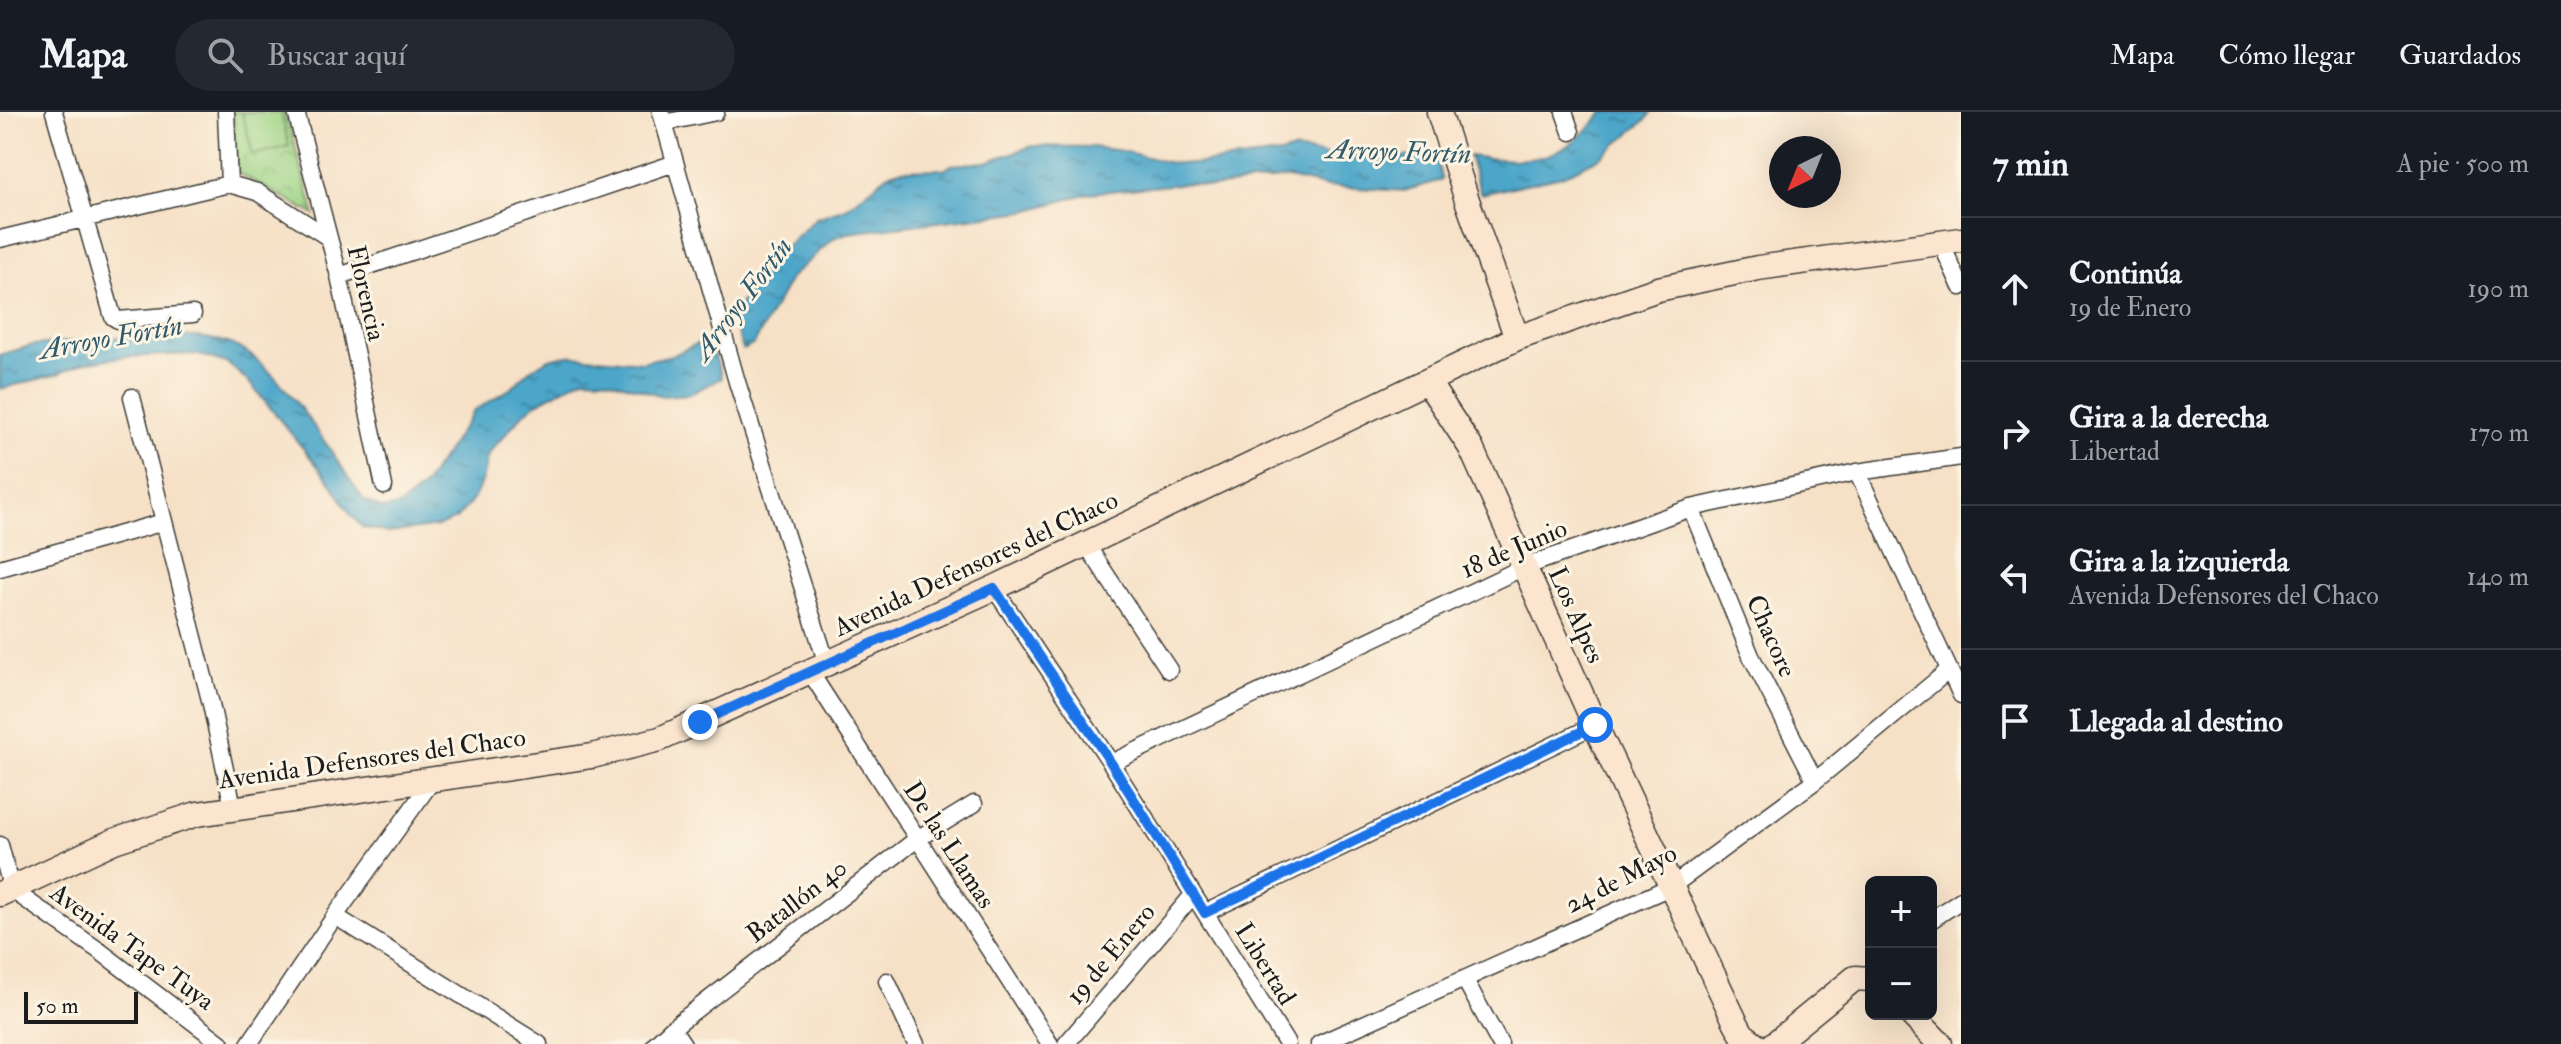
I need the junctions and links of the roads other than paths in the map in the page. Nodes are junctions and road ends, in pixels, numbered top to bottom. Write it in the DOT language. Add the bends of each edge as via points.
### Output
graph roads {
  1 [pos="54,112"];
  2 [pos="226,112"];
  3 [pos="296,112"];
  4 [pos="716,112"];
  5 [pos="1439,112"];
  6 [pos="1564,112"];
  7 [pos="663,117"];
  8 [pos="1571,132"];
  9 [pos="675,163"];
  10 [pos="229,184"];
  11 [pos="84,220"];
  12 [pos="329,238"];
  13 [pos="0,239"];
  14 [pos="1951,242"];
  15 [pos="339,276"];
  16 [pos="1961,287"];
  17 [pos="193,314"];
  18 [pos="1517,338"];
  19 [pos="1427,381"];
  20 [pos="132,397"];
  21 [pos="1961,457"];
  22 [pos="1857,472"];
  23 [pos="384,486"];
  24 [pos="1691,508"];
  25 [pos="164,522"];
  26 [pos="1086,544"];
  27 [pos="1524,567"];
  28 [pos="0,568"];
  29 [pos="994,588"];
  30 [pos="818,668"];
  31 [pos="1169,670"];
  32 [pos="1949,670"];
  33 [pos="1961,695"];
  34 [pos="1595,725"];
  35 [pos="1111,763"];
  36 [pos="434,778"];
  37 [pos="1815,781"];
  38 [pos="974,804"];
  39 [pos="233,807"];
  40 [pos="917,839"];
  41 [pos="0,845"];
  42 [pos="1672,886"];
  43 [pos="6,892"];
  44 [pos="1193,895"];
  45 [pos="1961,900"];
  46 [pos="1205,913"];
  47 [pos="335,916"];
  48 [pos="1937,916"];
  49 [pos="1865,974"];
  50 [pos="1465,980"];
  51 [pos="887,981"];
  52 [pos="1917,1020"];
  53 [pos="672,1028"];
  54 [pos="222,1044"];
  55 [pos="249,1044"];
  56 [pos="539,1044"];
  57 [pos="655,1044"];
  58 [pos="683,1044"];
  59 [pos="916,1044"];
  60 [pos="1050,1044"];
  61 [pos="1066,1044"];
  62 [pos="1287,1044"];
  63 [pos="1319,1044"];
  64 [pos="1500,1044"];
  65 [pos="1755,1044"];
  66 [pos="1774,1044"];
  67 [pos="1940,1044"];
  1 -- 11 [label="street"];
  2 -- 10 [label="street"];
  3 -- 12 [label="street, Florencia"];
  4 -- 7 [label="street"];
  5 -- 18 [label="main road"];
  6 -- 8 [label="street"];
  7 -- 9 [label="street, De las Llamas"];
  9 -- 15 [label="street"];
  9 -- 30 [label="street, De las Llamas"];
  10 -- 11 [label="street"];
  10 -- 12 [label="street" via="257,192"];
  11 -- 13 [label="street"];
  11 -- 17 [label="street" via="113,317"];
  12 -- 15 [label="street, Florencia"];
  14 -- 16 [label="street"];
  14 -- 18 [label="main road, Avenida Defensores del Chaco" via="1758,268 1658,289"];
  15 -- 23 [label="street, Florencia"];
  18 -- 19 [label="main road, Avenida Defensores del Chaco"];
  19 -- 26 [label="main road, Avenida Defensores del Chaco"];
  19 -- 27 [label="main road, Los Alpes" via="1471,448"];
  20 -- 25 [label="street"];
  21 -- 22 [label="street, 18 de Junio"];
  22 -- 24 [label="street, 18 de Junio"];
  22 -- 32 [label="street"];
  24 -- 27 [label="street, 18 de Junio"];
  24 -- 37 [label="street, Chacore" via="1751,656"];
  25 -- 28 [label="street"];
  25 -- 39 [label="street"];
  26 -- 29 [label="main road, Avenida Defensores del Chaco"];
  26 -- 31 [label="street"];
  27 -- 34 [label="main road, Los Alpes"];
  27 -- 35 [label="street, 18 de Junio"];
  29 -- 30 [label="main road, Avenida Defensores del Chaco"];
  29 -- 35 [label="street, Libertad"];
  30 -- 36 [label="main road, Avenida Defensores del Chaco" via="660,739 592,756"];
  30 -- 40 [label="street, De las Llamas"];
  32 -- 33 [label="street"];
  32 -- 37 [label="street, 24 de Mayo"];
  34 -- 42 [label="main road, Los Alpes"];
  34 -- 46 [label="street"];
  35 -- 44 [label="street, Libertad"];
  36 -- 39 [label="main road, Avenida Defensores del Chaco"];
  36 -- 47 [label="street"];
  37 -- 42 [label="street, 24 de Mayo"];
  38 -- 40 [label="street, Batallón 40"];
  39 -- 43 [label="main road, Avenida Defensores del Chaco" via="114,841"];
  40 -- 53 [label="street, Batallón 40"];
  40 -- 60 [label="street, De las Llamas"];
  41 -- 43 [label="street"];
  42 -- 50 [label="street, 24 de Mayo"];
  42 -- 65 [label="main road, Los Alpes" via="1735,1021"];
  43 -- 54 [label="street, Avenida Tape Tuya" via="101,952"];
  44 -- 46 [label="street, Libertad"];
  44 -- 61 [label="street, 19 de Enero"];
  45 -- 48 [label="street"];
  46 -- 62 [label="street, Libertad"];
  47 -- 55 [label="street"];
  47 -- 56 [label="street"];
  49 -- 66 [label="main road"];
  50 -- 63 [label="street, 24 de Mayo"];
  50 -- 64 [label="street"];
  51 -- 59 [label="street"];
  52 -- 67 [label="main road"];
  53 -- 57 [label="street, Batallón 40"];
  53 -- 58 [label="street"];
}
